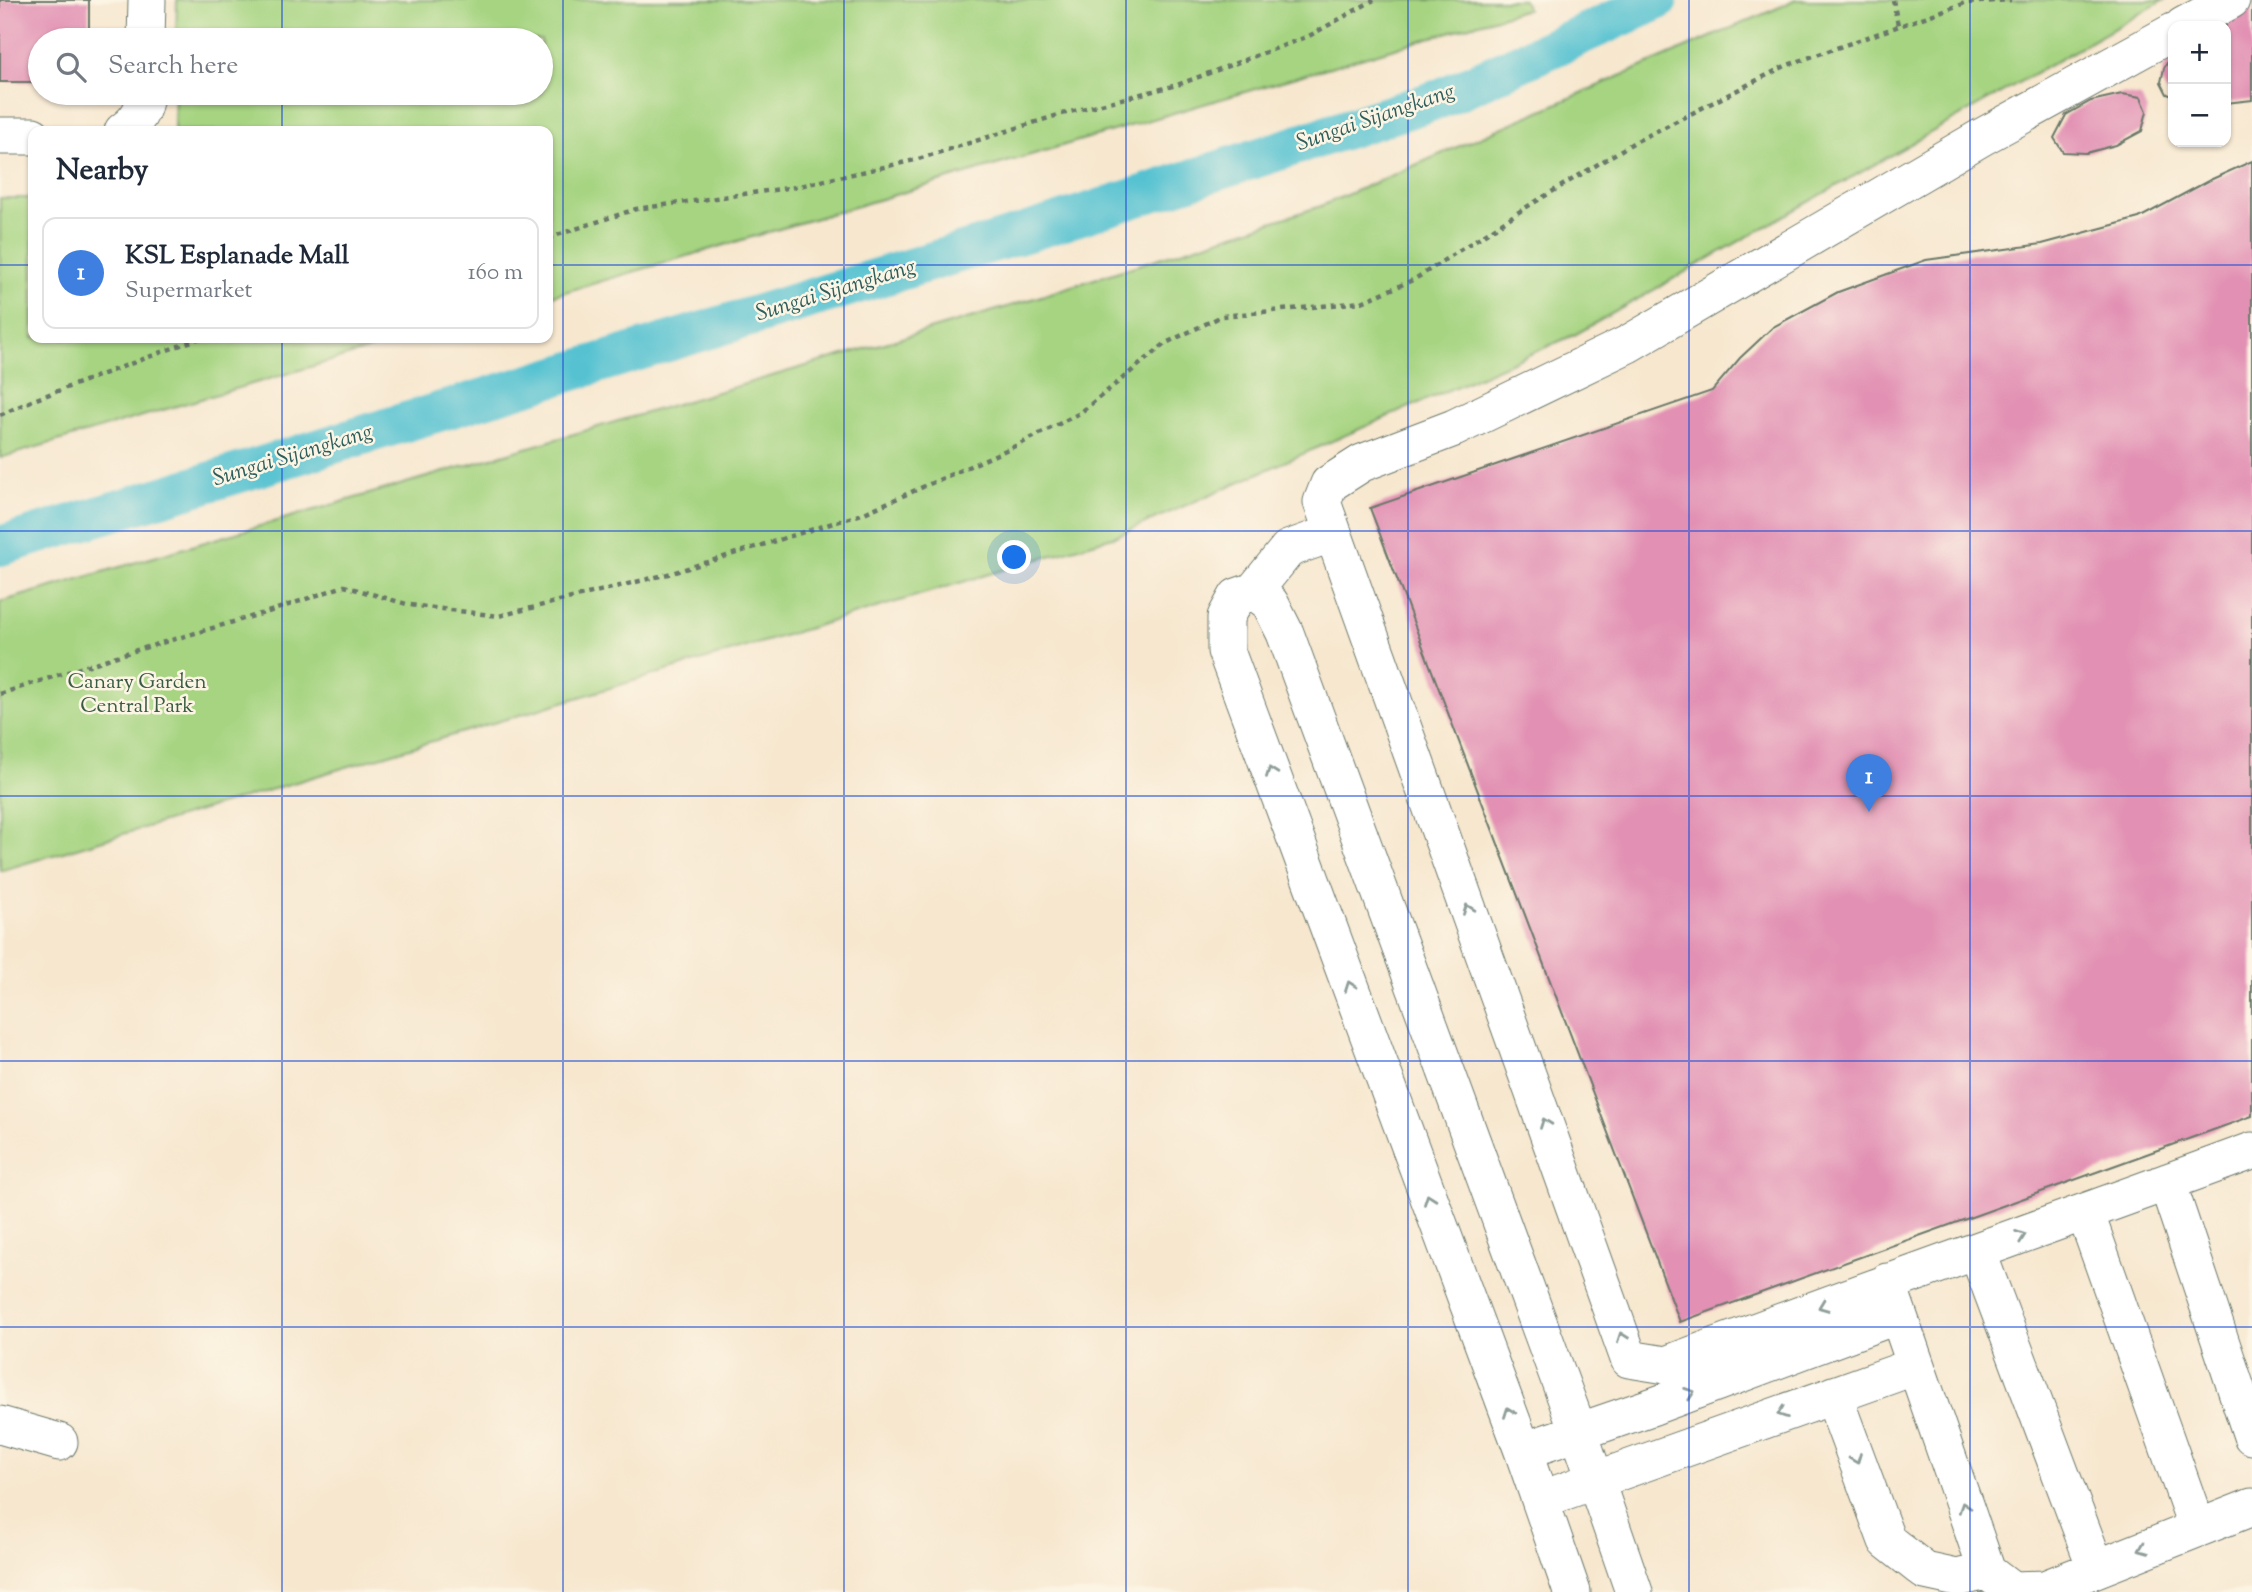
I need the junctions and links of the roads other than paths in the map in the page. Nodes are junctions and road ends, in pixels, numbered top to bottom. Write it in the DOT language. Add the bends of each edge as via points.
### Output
graph roads {
  1 [pos="147,0"];
  2 [pos="2231,0"];
  3 [pos="2192,21"];
  4 [pos="146,28"];
  5 [pos="2168,35"];
  6 [pos="145,105"];
  7 [pos="130,126"];
  8 [pos="0,136"];
  9 [pos="28,136"];
  10 [pos="1333,533"];
  11 [pos="1254,591"];
  12 [pos="2252,1151"];
  13 [pos="2168,1182"];
  14 [pos="2085,1212"];
  15 [pos="1977,1251"];
  16 [pos="1892,1298"];
  17 [pos="1916,1366"];
  18 [pos="1833,1395"];
  19 [pos="0,1425"];
  20 [pos="1579,1433"];
  21 [pos="2252,1436"];
  22 [pos="59,1442"];
  23 [pos="1523,1451"];
  24 [pos="1596,1480"];
  25 [pos="1540,1500"];
  26 [pos="2252,1507"];
  27 [pos="2197,1528"];
  28 [pos="2096,1568"];
  29 [pos="1987,1571"];
  30 [pos="1572,1592"];
  31 [pos="1634,1592"];
  1 -- 4 [label="street"];
  2 -- 3 [label="street"];
  5 -- 10 [label="street" via="1982,137 1628,344 1454,428 1362,463 1329,484 1322,502"];
  6 -- 7 [label="street"];
  8 -- 9 [label="street"];
  10 -- 11 [label="street" via="1288,549"];
  16 -- 10 [label="street, one-way" via="1666,1364 1629,1359"];
  11 -- 20 [label="street" via="1270,603 1285,633"];
  23 -- 11 [label="street, one-way" via="1226,651 1226,617 1237,597"];
  12 -- 13 [label="street"];
  13 -- 14 [label="street"];
  13 -- 21 [label="street"];
  15 -- 14 [label="street, one-way"];
  14 -- 27 [label="street"];
  15 -- 16 [label="street"];
  15 -- 28 [label="street"];
  16 -- 17 [label="street"];
  20 -- 16 [label="street, one-way"];
  17 -- 18 [label="street"];
  29 -- 17 [label="street, one-way"];
  18 -- 24 [label="street, one-way"];
  18 -- 29 [label="street, one-way" via="1887,1541 1925,1571 1957,1578"];
  19 -- 22 [label="street"];
  20 -- 23 [label="street"];
  20 -- 24 [label="street"];
  23 -- 25 [label="street"];
  24 -- 25 [label="street"];
  24 -- 31 [label="street"];
  25 -- 30 [label="street"];
  26 -- 27 [label="street"];
  27 -- 28 [label="street, one-way"];
  28 -- 29 [label="street" via="2045,1589 2012,1590"];
}
